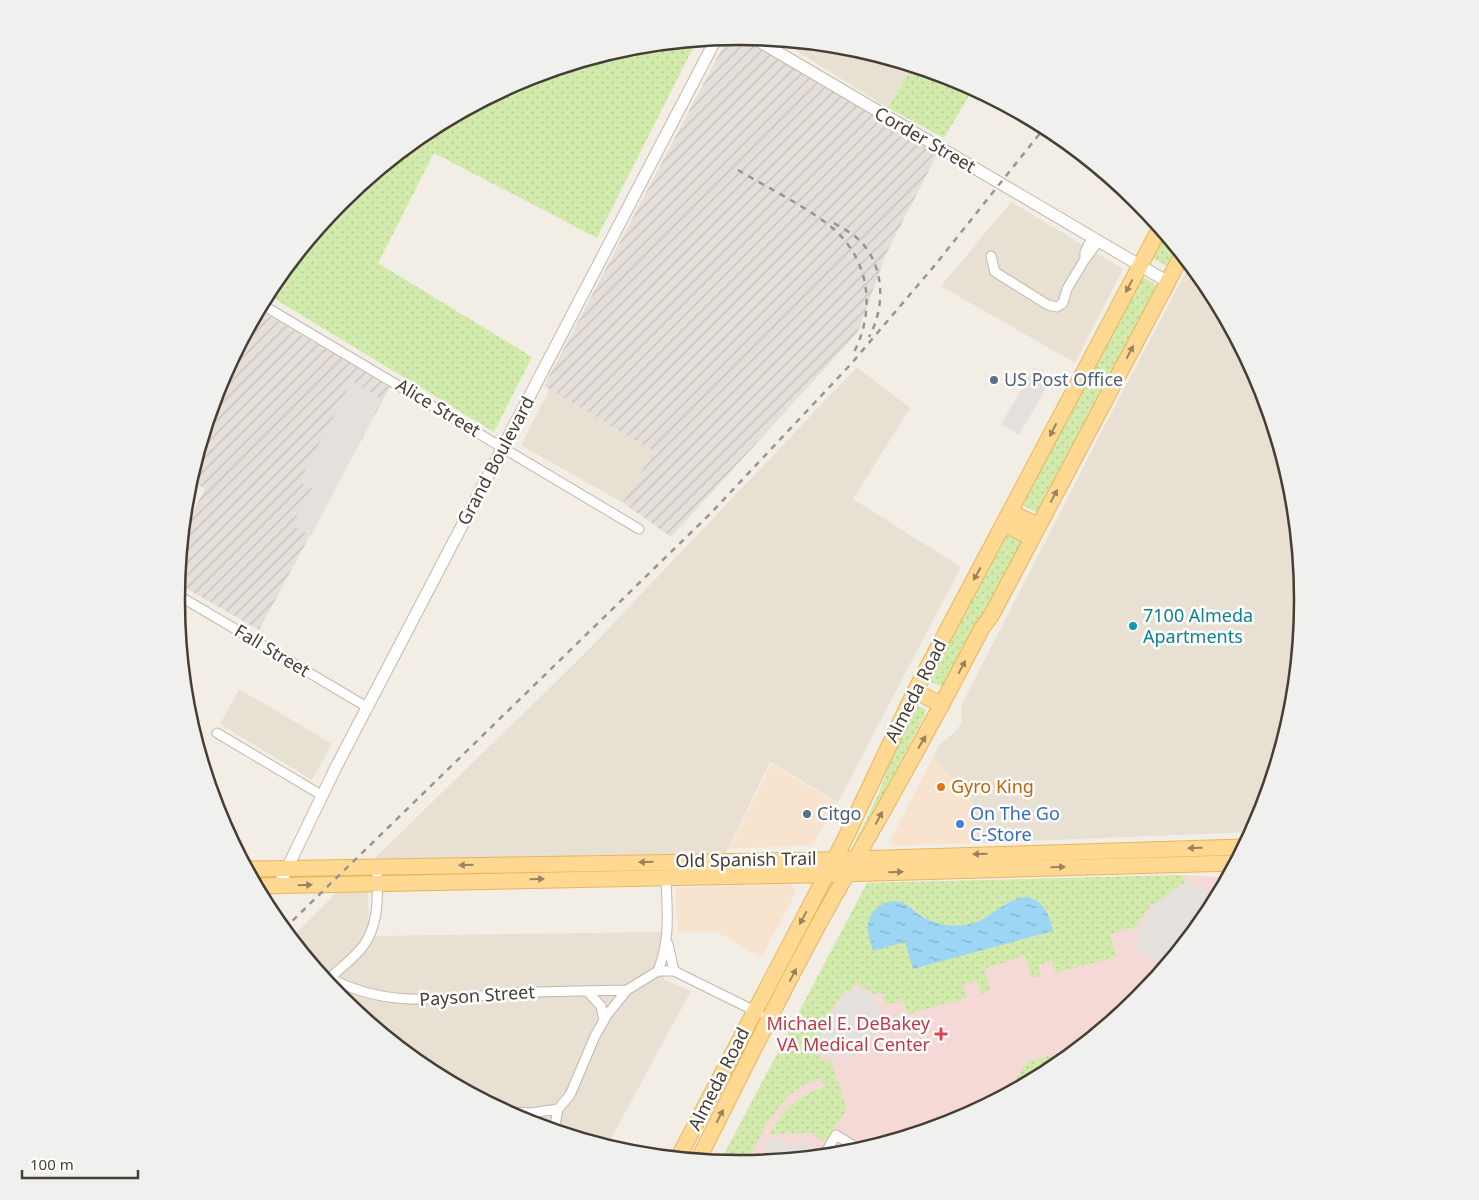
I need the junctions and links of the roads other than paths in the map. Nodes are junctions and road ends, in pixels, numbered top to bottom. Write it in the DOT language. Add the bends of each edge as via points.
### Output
graph roads {
  1 [pos="712,46"];
  2 [pos="767,46"];
  3 [pos="1157,234"];
  4 [pos="1095,240"];
  5 [pos="991,256"];
  6 [pos="1084,259"];
  7 [pos="1179,260"];
  8 [pos="1140,266"];
  9 [pos="1168,282"];
  10 [pos="268,308"];
  11 [pos="502,449"];
  12 [pos="1008,518"];
  13 [pos="639,529"];
  14 [pos="1035,532"];
  15 [pos="184,599"];
  16 [pos="915,691"];
  17 [pos="942,705"];
  18 [pos="367,707"];
  19 [pos="217,733"];
  20 [pos="322,796"];
  21 [pos="1236,847"];
  22 [pos="1127,849"];
  23 [pos="1001,853"];
  24 [pos="857,858"];
  25 [pos="834,859"];
  26 [pos="666,861"];
  27 [pos="714,861"];
  28 [pos="612,862"];
  29 [pos="252,863"];
  30 [pos="1228,863"];
  31 [pos="499,864"];
  32 [pos="1128,865"];
  33 [pos="377,866"];
  34 [pos="254,869"];
  35 [pos="265,869"];
  36 [pos="286,869"];
  37 [pos="1004,869"];
  38 [pos="847,874"];
  39 [pos="826,875"];
  40 [pos="713,876"];
  41 [pos="666,877"];
  42 [pos="614,878"];
  43 [pos="500,880"];
  44 [pos="377,883"];
  45 [pos="279,885"];
  46 [pos="264,886"];
  47 [pos="667,939"];
  48 [pos="658,971"];
  49 [pos="679,972"];
  50 [pos="332,976"];
  51 [pos="339,983"];
  52 [pos="627,990"];
  53 [pos="587,992"];
  54 [pos="754,1010"];
  55 [pos="770,1018"];
  56 [pos="604,1020"];
  57 [pos="558,1109"];
  58 [pos="527,1113"];
  59 [pos="555,1124"];
  60 [pos="850,1144"];
  61 [pos="829,1147"];
  62 [pos="681,1152"];
  63 [pos="701,1154"];
  1 -- 11 [label="street, Grand Boulevard"];
  2 -- 4 [label="street, Corder Street"];
  3 -- 8 [label="main road, Almeda Road"];
  4 -- 6 [label="street" via="1085,252"];
  4 -- 6 [label="street" via="1092,252"];
  4 -- 8 [label="street, Corder Street"];
  5 -- 6 [label="street" via="995,272 1052,306 1063,303"];
  7 -- 9 [label="main road, Almeda Road"];
  8 -- 9 [label="street, Corder Street"];
  8 -- 12 [label="main road, Almeda Road, one-way"];
  14 -- 9 [label="main road, Almeda Road, one-way"];
  10 -- 11 [label="street, Alice Street"];
  11 -- 13 [label="street, Alice Street"];
  11 -- 18 [label="street, Grand Boulevard"];
  12 -- 14 [label="main road"];
  12 -- 16 [label="main road, Almeda Road, one-way"];
  17 -- 14 [label="main road, Almeda Road, one-way"];
  15 -- 18 [label="street, Fall Street"];
  16 -- 17 [label="main road"];
  16 -- 25 [label="main road, Almeda Road"];
  24 -- 17 [label="main road, Almeda Road, one-way"];
  18 -- 20 [label="street, Grand Boulevard"];
  19 -- 20 [label="street"];
  20 -- 36 [label="street, Grand Boulevard"];
  21 -- 22 [label="main road, Old Spanish Trail, one-way"];
  22 -- 23 [label="main road, Old Spanish Trail"];
  22 -- 32 [label="main road"];
  23 -- 24 [label="main road, Old Spanish Trail, one-way"];
  23 -- 37 [label="main road"];
  24 -- 25 [label="main road, Old Spanish Trail"];
  24 -- 38 [label="main road, Almeda Road"];
  25 -- 27 [label="main road, Old Spanish Trail"];
  25 -- 39 [label="main road, Almeda Road"];
  26 -- 27 [label="main road, Old Spanish Trail"];
  26 -- 28 [label="main road, Old Spanish Trail, one-way"];
  26 -- 41 [label="main road"];
  27 -- 40 [label="main road"];
  28 -- 31 [label="main road, Old Spanish Trail"];
  28 -- 42 [label="main road"];
  29 -- 35 [label="street"];
  30 -- 32 [label="main road, Old Spanish Trail"];
  31 -- 33 [label="main road, Old Spanish Trail, one-way"];
  31 -- 43 [label="main road"];
  37 -- 32 [label="main road, Old Spanish Trail, one-way"];
  33 -- 36 [label="main road, Old Spanish Trail"];
  33 -- 44 [label="street"];
  34 -- 35 [label="main road, Old Spanish Trail"];
  35 -- 36 [label="main road, Old Spanish Trail"];
  36 -- 45 [label="street, Grand Boulevard"];
  38 -- 37 [label="main road, Old Spanish Trail, one-way"];
  38 -- 39 [label="main road, Old Spanish Trail"];
  55 -- 38 [label="main road, Almeda Road, one-way"];
  39 -- 40 [label="main road, Old Spanish Trail"];
  39 -- 54 [label="main road, Almeda Road, one-way"];
  40 -- 41 [label="main road, Old Spanish Trail"];
  41 -- 42 [label="main road, Old Spanish Trail"];
  41 -- 47 [label="street"];
  43 -- 42 [label="main road, Old Spanish Trail, one-way"];
  43 -- 44 [label="main road, Old Spanish Trail"];
  45 -- 44 [label="main road, Old Spanish Trail, one-way"];
  44 -- 50 [label="street" via="376,914 366,941 360,951"];
  45 -- 46 [label="main road, Old Spanish Trail"];
  47 -- 48 [label="street"];
  47 -- 49 [label="street"];
  48 -- 49 [label="street"];
  48 -- 52 [label="street"];
  49 -- 54 [label="street"];
  51 -- 53 [label="street, Payson Street" via="358,991 414,1001 530,992"];
  52 -- 53 [label="street, Payson Street"];
  52 -- 56 [label="street"];
  53 -- 56 [label="street" via="598,1000"];
  54 -- 55 [label="street"];
  54 -- 62 [label="main road, Almeda Road"];
  63 -- 55 [label="main road, Almeda Road, one-way"];
  56 -- 57 [label="street" via="570,1095"];
  57 -- 58 [label="street"];
  57 -- 59 [label="street"];
  60 -- 61 [label="street" via="836,1135"];
}
